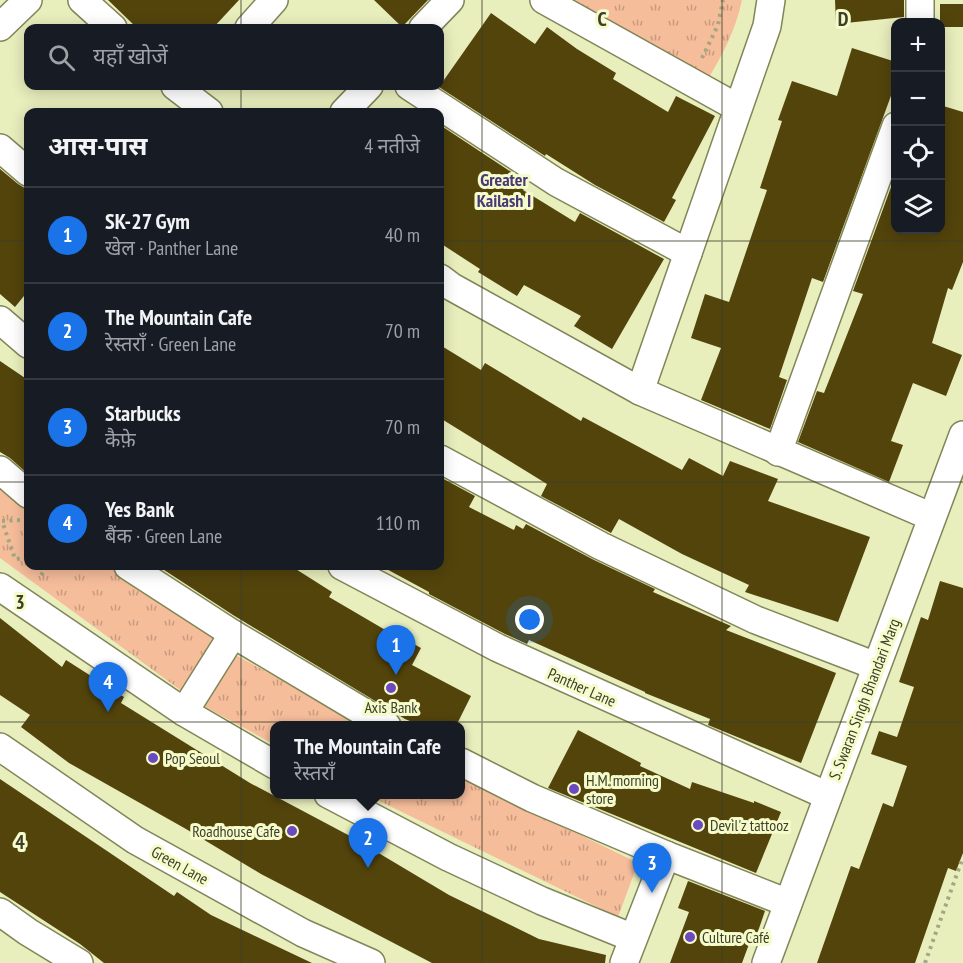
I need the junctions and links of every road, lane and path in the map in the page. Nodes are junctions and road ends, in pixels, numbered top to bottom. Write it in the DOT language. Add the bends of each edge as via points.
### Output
graph roads {
  1 [pos="28,0"];
  2 [pos="82,0"];
  3 [pos="274,0"];
  4 [pos="450,0"];
  5 [pos="544,0"];
  6 [pos="723,0"];
  7 [pos="771,0"];
  8 [pos="920,0"];
  9 [pos="920,18"];
  10 [pos="109,24"];
  11 [pos="253,24"];
  12 [pos="427,24"];
  13 [pos="0,27"];
  14 [pos="701,59"];
  15 [pos="365,90"];
  16 [pos="415,90"];
  17 [pos="348,108"];
  18 [pos="443,108"];
  19 [pos="738,108"];
  20 [pos="444,109"];
  21 [pos="891,140"];
  22 [pos="0,148"];
  23 [pos="24,169"];
  24 [pos="688,253"];
  25 [pos="444,281"];
  26 [pos="0,320"];
  27 [pos="24,341"];
  28 [pos="639,391"];
  29 [pos="963,435"];
  30 [pos="778,452"];
  31 [pos="444,461"];
  32 [pos="0,470"];
  33 [pos="24,491"];
  34 [pos="0,513"];
  35 [pos="932,517"];
  36 [pos="24,519"];
  37 [pos="1,521"];
  38 [pos="24,558"];
  39 [pos="45,570"];
  40 [pos="134,570"];
  41 [pos="350,570"];
  42 [pos="41,575"];
  43 [pos="0,587"];
  44 [pos="233,634"];
  45 [pos="876,666"];
  46 [pos="184,712"];
  47 [pos="379,721"];
  48 [pos="0,747"];
  49 [pos="270,762"];
  50 [pos="465,764"];
  51 [pos="828,796"];
  52 [pos="336,799"];
  53 [pos="666,855"];
  54 [pos="963,857"];
  55 [pos="788,903"];
  56 [pos="0,912"];
  57 [pos="633,938"];
  58 [pos="79,963"];
  59 [pos="371,963"];
  60 [pos="624,963"];
  61 [pos="766,963"];
  62 [pos="925,963"];
  1 -- 13 [label="street"];
  2 -- 10 [label="street"];
  3 -- 11 [label="street"];
  4 -- 12 [label="street"];
  5 -- 19 [label="street"];
  6 -- 14 [label="path" via="718,25"];
  7 -- 19 [label="street" via="767,26"];
  8 -- 9 [label="street"];
  15 -- 17 [label="street"];
  16 -- 18 [label="street"];
  19 -- 24 [label="street"];
  20 -- 24 [label="street" via="556,182"];
  21 -- 30 [label="street"];
  22 -- 23 [label="street"];
  24 -- 28 [label="street"];
  25 -- 28 [label="street"];
  26 -- 27 [label="street"];
  28 -- 30 [label="street"];
  29 -- 35 [label="street, S. Swaran Singh Bhandari Marg"];
  30 -- 35 [label="street"];
  31 -- 45 [label="street" via="602,546 756,620"];
  32 -- 33 [label="street"];
  34 -- 37 [label="path"];
  35 -- 45 [label="street, S. Swaran Singh Bhandari Marg"];
  36 -- 37 [label="path"];
  37 -- 38 [label="path" via="15,559"];
  39 -- 42 [label="path"];
  40 -- 44 [label="street"];
  41 -- 51 [label="street, Panther Lane" via="498,648"];
  43 -- 46 [label="street"];
  44 -- 46 [label="street"];
  44 -- 47 [label="street"];
  45 -- 51 [label="street, S. Swaran Singh Bhandari Marg"];
  46 -- 49 [label="street"];
  48 -- 59 [label="street, Green Lane" via="135,840 303,933"];
  50 -- 53 [label="street" via="532,798"];
  51 -- 55 [label="street, S. Swaran Singh Bhandari Marg"];
  52 -- 57 [label="street" via="448,857"];
  53 -- 55 [label="street"];
  53 -- 57 [label="street"];
  54 -- 62 [label="path"];
  55 -- 61 [label="street, S. Swaran Singh Bhandari Marg"];
  56 -- 58 [label="street"];
  57 -- 60 [label="street"];
}
